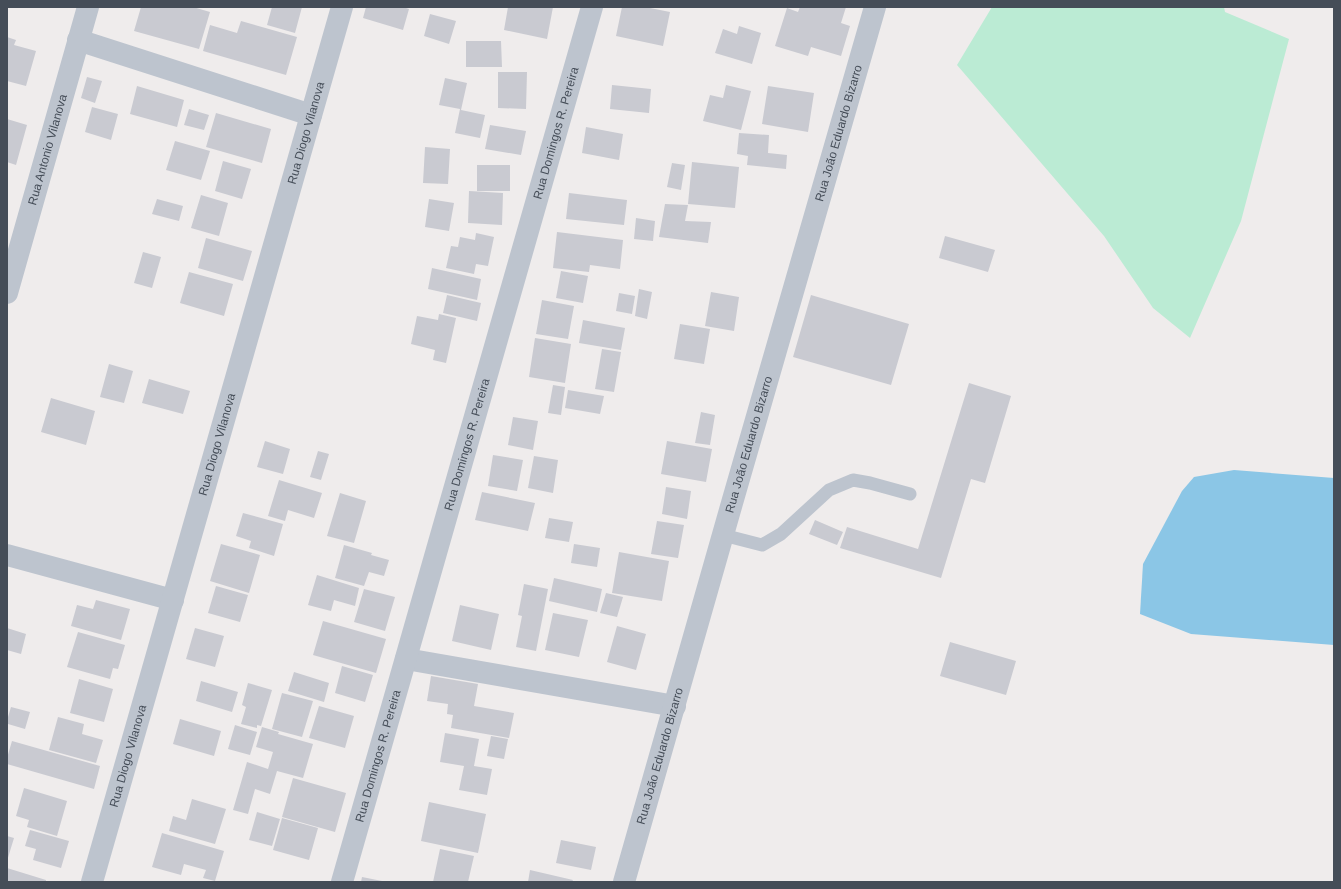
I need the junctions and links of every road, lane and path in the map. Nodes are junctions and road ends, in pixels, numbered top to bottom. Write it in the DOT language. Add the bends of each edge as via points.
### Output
graph roads {
  1 [pos="88,7"];
  2 [pos="342,7"];
  3 [pos="592,7"];
  4 [pos="875,7"];
  5 [pos="78,40"];
  6 [pos="311,115"];
  7 [pos="7,293"];
  8 [pos="910,494"];
  9 [pos="723,535"];
  10 [pos="7,555"];
  11 [pos="173,600"];
  12 [pos="406,659"];
  13 [pos="675,706"];
  14 [pos="92,882"];
  15 [pos="342,882"];
  16 [pos="624,882"];
  1 -- 5 [label="street, Rua Antonio Vilanova"];
  2 -- 6 [label="street, Rua Diogo Vilanova"];
  3 -- 12 [label="street, Rua Domingos R. Pereira"];
  4 -- 9 [label="street, Rua João Eduardo Bizarro"];
  5 -- 6 [label="street"];
  5 -- 7 [label="street, Rua Antonio Vilanova"];
  6 -- 11 [label="street, Rua Diogo Vilanova"];
  8 -- 9 [label="lane" via="853,480 829,490 781,534 762,545"];
  9 -- 13 [label="street, Rua João Eduardo Bizarro"];
  10 -- 11 [label="street"];
  11 -- 14 [label="street, Rua Diogo Vilanova"];
  12 -- 13 [label="street"];
  12 -- 15 [label="street, Rua Domingos R. Pereira"];
  13 -- 16 [label="street, Rua João Eduardo Bizarro"];
}
